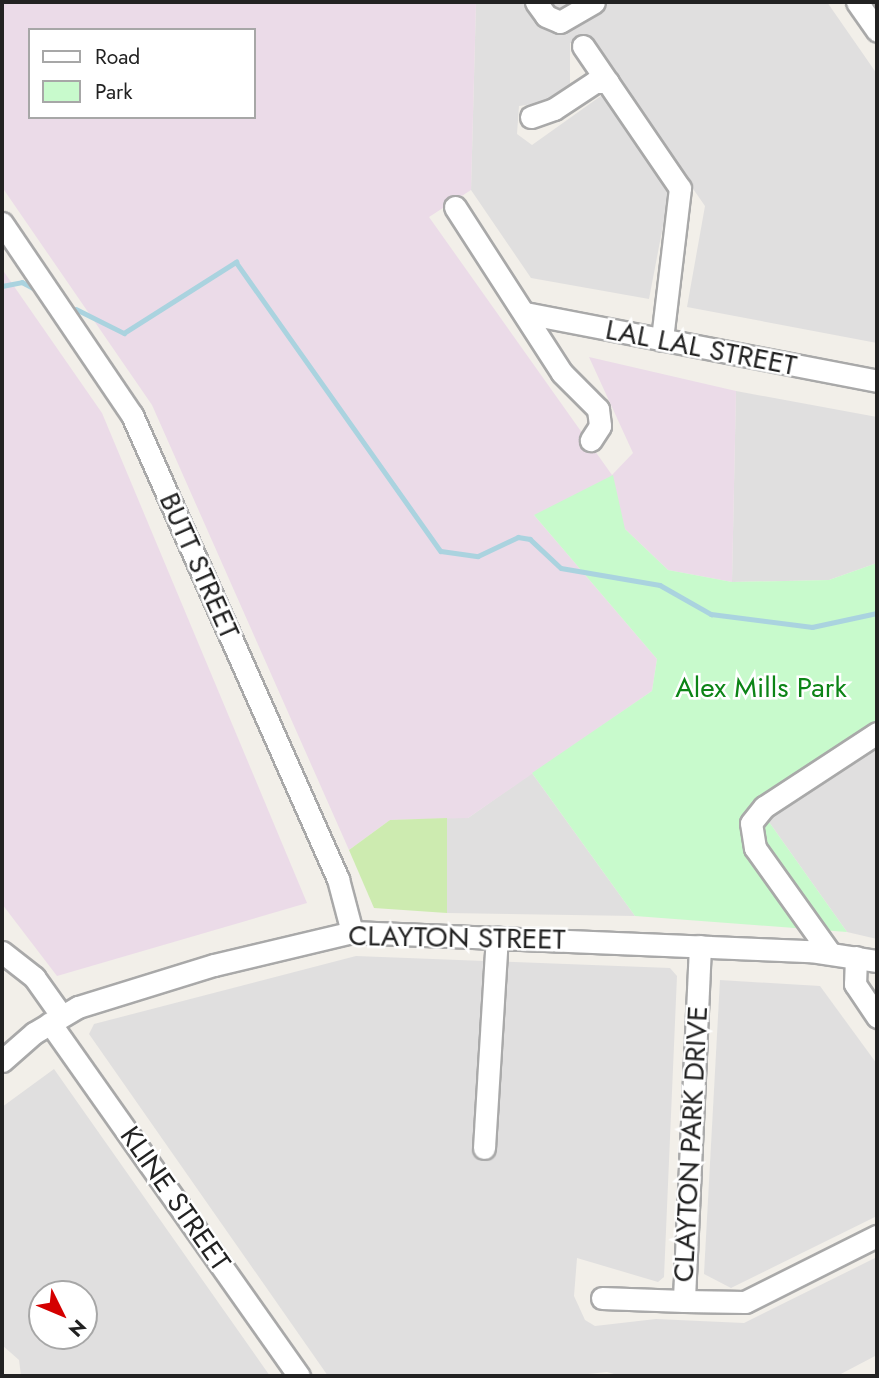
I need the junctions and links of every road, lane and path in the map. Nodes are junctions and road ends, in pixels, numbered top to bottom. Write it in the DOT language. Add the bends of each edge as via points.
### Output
graph roads {
  1 [pos="536,2"];
  2 [pos="594,2"];
  3 [pos="857,2"];
  4 [pos="877,31"];
  5 [pos="583,46"];
  6 [pos="608,82"];
  7 [pos="531,117"];
  8 [pos="455,207"];
  9 [pos="2,223"];
  10 [pos="525,313"];
  11 [pos="662,340"];
  12 [pos="877,381"];
  13 [pos="591,440"];
  14 [pos="877,733"];
  15 [pos="352,932"];
  16 [pos="497,937"];
  17 [pos="700,946"];
  18 [pos="2,952"];
  19 [pos="830,953"];
  20 [pos="856,957"];
  21 [pos="877,961"];
  22 [pos="877,1017"];
  23 [pos="56,1019"];
  24 [pos="2,1061"];
  25 [pos="484,1148"];
  26 [pos="877,1236"];
  27 [pos="603,1298"];
  28 [pos="684,1301"];
  29 [pos="299,1376"];
  1 -- 2 [label="street" via="547,16 560,22"];
  3 -- 4 [label="street"];
  5 -- 6 [label="street"];
  6 -- 7 [label="street" via="595,82 554,109"];
  6 -- 11 [label="street" via="680,188"];
  8 -- 10 [label="street"];
  9 -- 15 [label="street, BUTT STREET" via="131,415 338,879"];
  10 -- 11 [label="street, LAL LAL STREET"];
  10 -- 13 [label="street" via="565,376 598,410 600,426"];
  11 -- 12 [label="street, LAL LAL STREET"];
  14 -- 19 [label="street" via="760,810 750,828 755,848"];
  15 -- 16 [label="street, CLAYTON STREET"];
  15 -- 23 [label="street, CLAYTON STREET" via="214,965"];
  16 -- 17 [label="street, CLAYTON STREET"];
  16 -- 25 [label="street"];
  17 -- 19 [label="street, CLAYTON STREET"];
  17 -- 28 [label="street, CLAYTON PARK DRIVE"];
  18 -- 23 [label="street, KLINE STREET" via="34,977"];
  19 -- 20 [label="street, CLAYTON STREET"];
  20 -- 21 [label="street, CLAYTON STREET"];
  20 -- 22 [label="street" via="855,984"];
  23 -- 24 [label="street, CLAYTON STREET"];
  23 -- 29 [label="street, KLINE STREET"];
  26 -- 28 [label="street, CLAYTON PARK DRIVE" via="745,1302"];
  27 -- 28 [label="street"];
}
